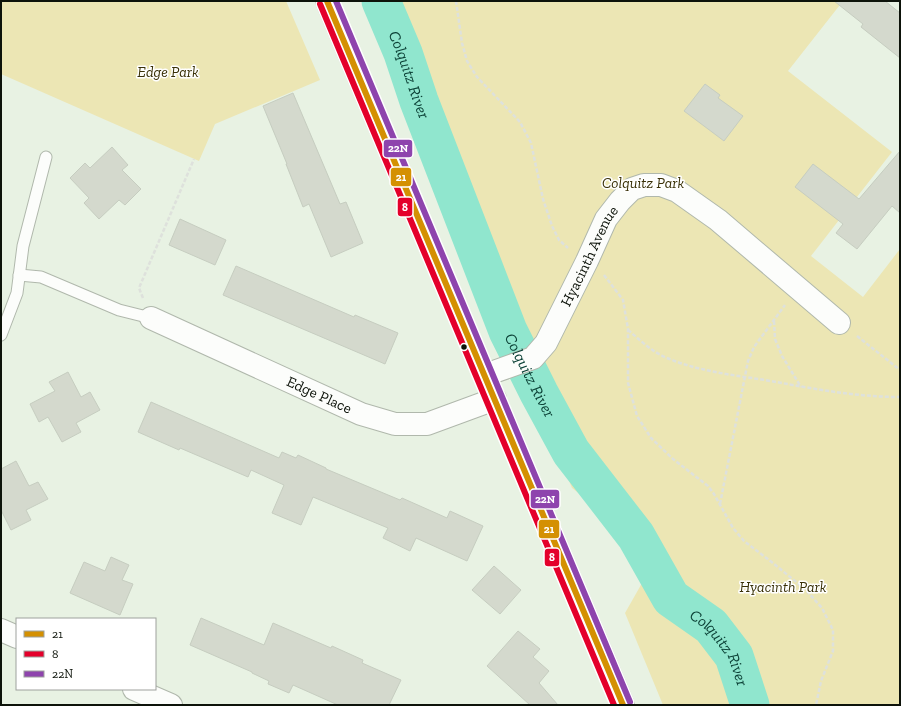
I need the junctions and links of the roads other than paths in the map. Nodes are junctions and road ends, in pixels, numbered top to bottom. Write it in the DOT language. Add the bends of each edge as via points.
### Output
graph roads {
  1 [pos="327,1"];
  2 [pos="46,157"];
  3 [pos="20,275"];
  4 [pos="151,318"];
  5 [pos="840,323"];
  6 [pos="1,335"];
  7 [pos="485,375"];
  8 [pos="495,399"];
  9 [pos="1,630"];
  10 [pos="16,637"];
  11 [pos="136,690"];
  12 [pos="171,705"];
  13 [pos="623,705"];
  1 -- 7 [label="street"];
  2 -- 3 [label="lane" via="23,246"];
  3 -- 4 [label="lane" via="41,277 119,310"];
  3 -- 6 [label="lane" via="17,293"];
  4 -- 8 [label="street, Edge Place" via="361,414 395,424 427,424"];
  5 -- 7 [label="street, Hyacinth Avenue" via="718,220 676,191 661,185 644,185 632,189 606,219 546,343 525,361"];
  7 -- 8 [label="street"];
  8 -- 13 [label="street"];
  9 -- 10 [label="street"];
  11 -- 12 [label="street"];
}
